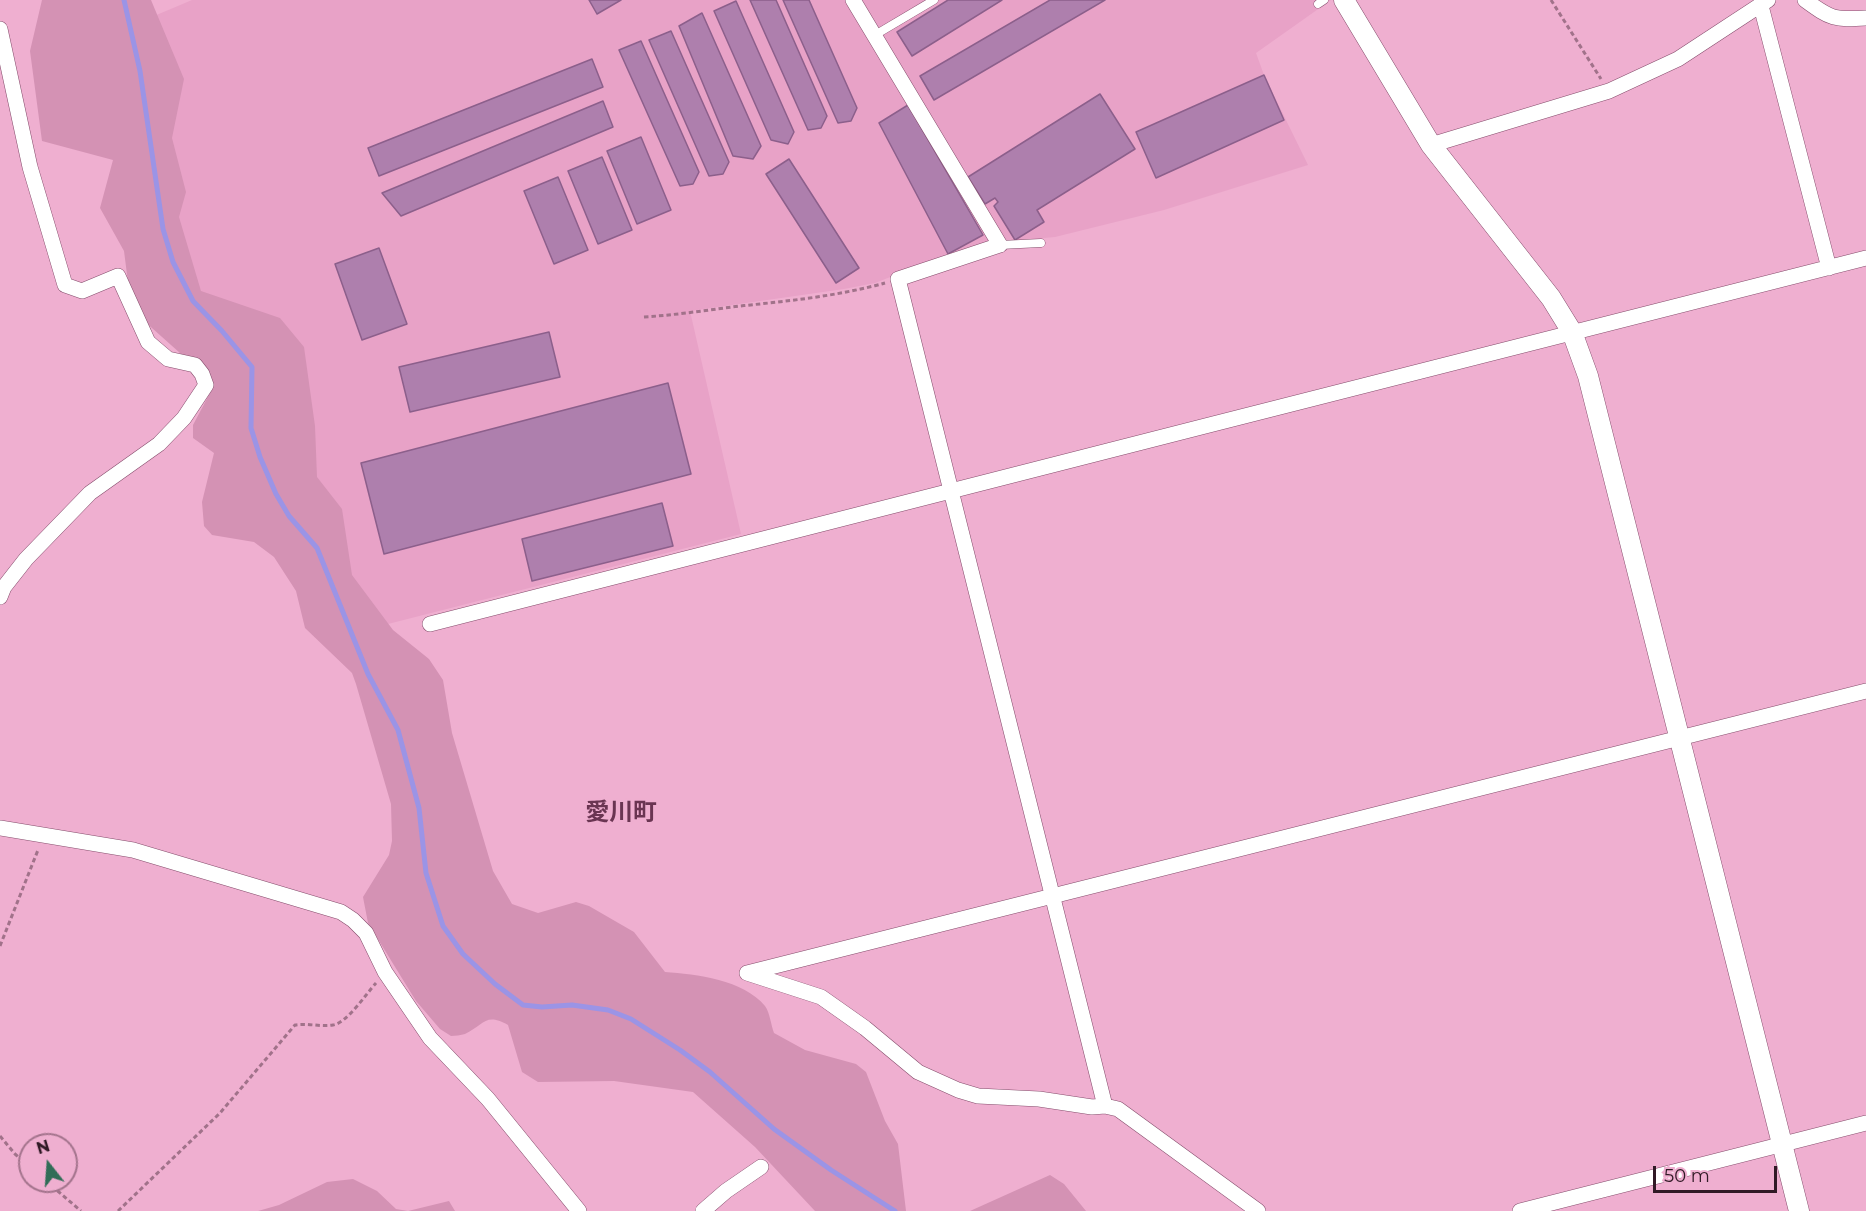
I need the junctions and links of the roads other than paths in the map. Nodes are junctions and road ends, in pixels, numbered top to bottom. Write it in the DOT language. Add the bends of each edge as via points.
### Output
graph roads {
  1 [pos="853,0"];
  2 [pos="934,0"];
  3 [pos="1344,0"];
  4 [pos="1805,0"];
  5 [pos="1765,3"];
  6 [pos="1866,18"];
  7 [pos="0,29"];
  8 [pos="875,35"];
  9 [pos="1431,145"];
  10 [pos="1041,243"];
  11 [pos="1000,245"];
  12 [pos="1866,258"];
  13 [pos="1829,268"];
  14 [pos="1572,332"];
  15 [pos="951,491"];
  16 [pos="0,597"];
  17 [pos="430,624"];
  18 [pos="1866,691"];
  19 [pos="1680,739"];
  20 [pos="0,828"];
  21 [pos="1054,896"];
  22 [pos="1105,1106"];
  23 [pos="1866,1123"];
  24 [pos="1782,1145"];
  25 [pos="761,1167"];
  26 [pos="579,1211"];
  27 [pos="703,1211"];
  28 [pos="1258,1211"];
  29 [pos="1520,1211"];
  30 [pos="1799,1211"];
  1 -- 8 [label="street"];
  2 -- 8 [label="lane"];
  3 -- 9 [label="street"];
  4 -- 6 [label="street" via="1832,18"];
  5 -- 9 [label="street" via="1678,59 1609,91"];
  5 -- 13 [label="street"];
  7 -- 16 [label="street" via="30,167 65,285 82,291 118,276 148,342 168,359 195,365 206,385 184,418 159,444 90,493 26,559"];
  8 -- 11 [label="street"];
  9 -- 14 [label="street" via="1551,298"];
  10 -- 11 [label="lane"];
  11 -- 15 [label="street" via="898,279"];
  12 -- 13 [label="street"];
  13 -- 14 [label="street"];
  14 -- 15 [label="street"];
  14 -- 19 [label="street" via="1588,376"];
  15 -- 17 [label="street"];
  15 -- 21 [label="street"];
  18 -- 19 [label="street"];
  19 -- 21 [label="street"];
  19 -- 24 [label="street"];
  20 -- 26 [label="street" via="133,850 341,912 366,933 385,972 430,1038 488,1099"];
  21 -- 22 [label="street"];
  21 -- 22 [label="street" via="747,973 821,997 918,1072 958,1090 978,1096"];
  22 -- 28 [label="street" via="1118,1109"];
  23 -- 24 [label="street"];
  24 -- 29 [label="street"];
  24 -- 30 [label="street"];
  25 -- 27 [label="street"];
}
